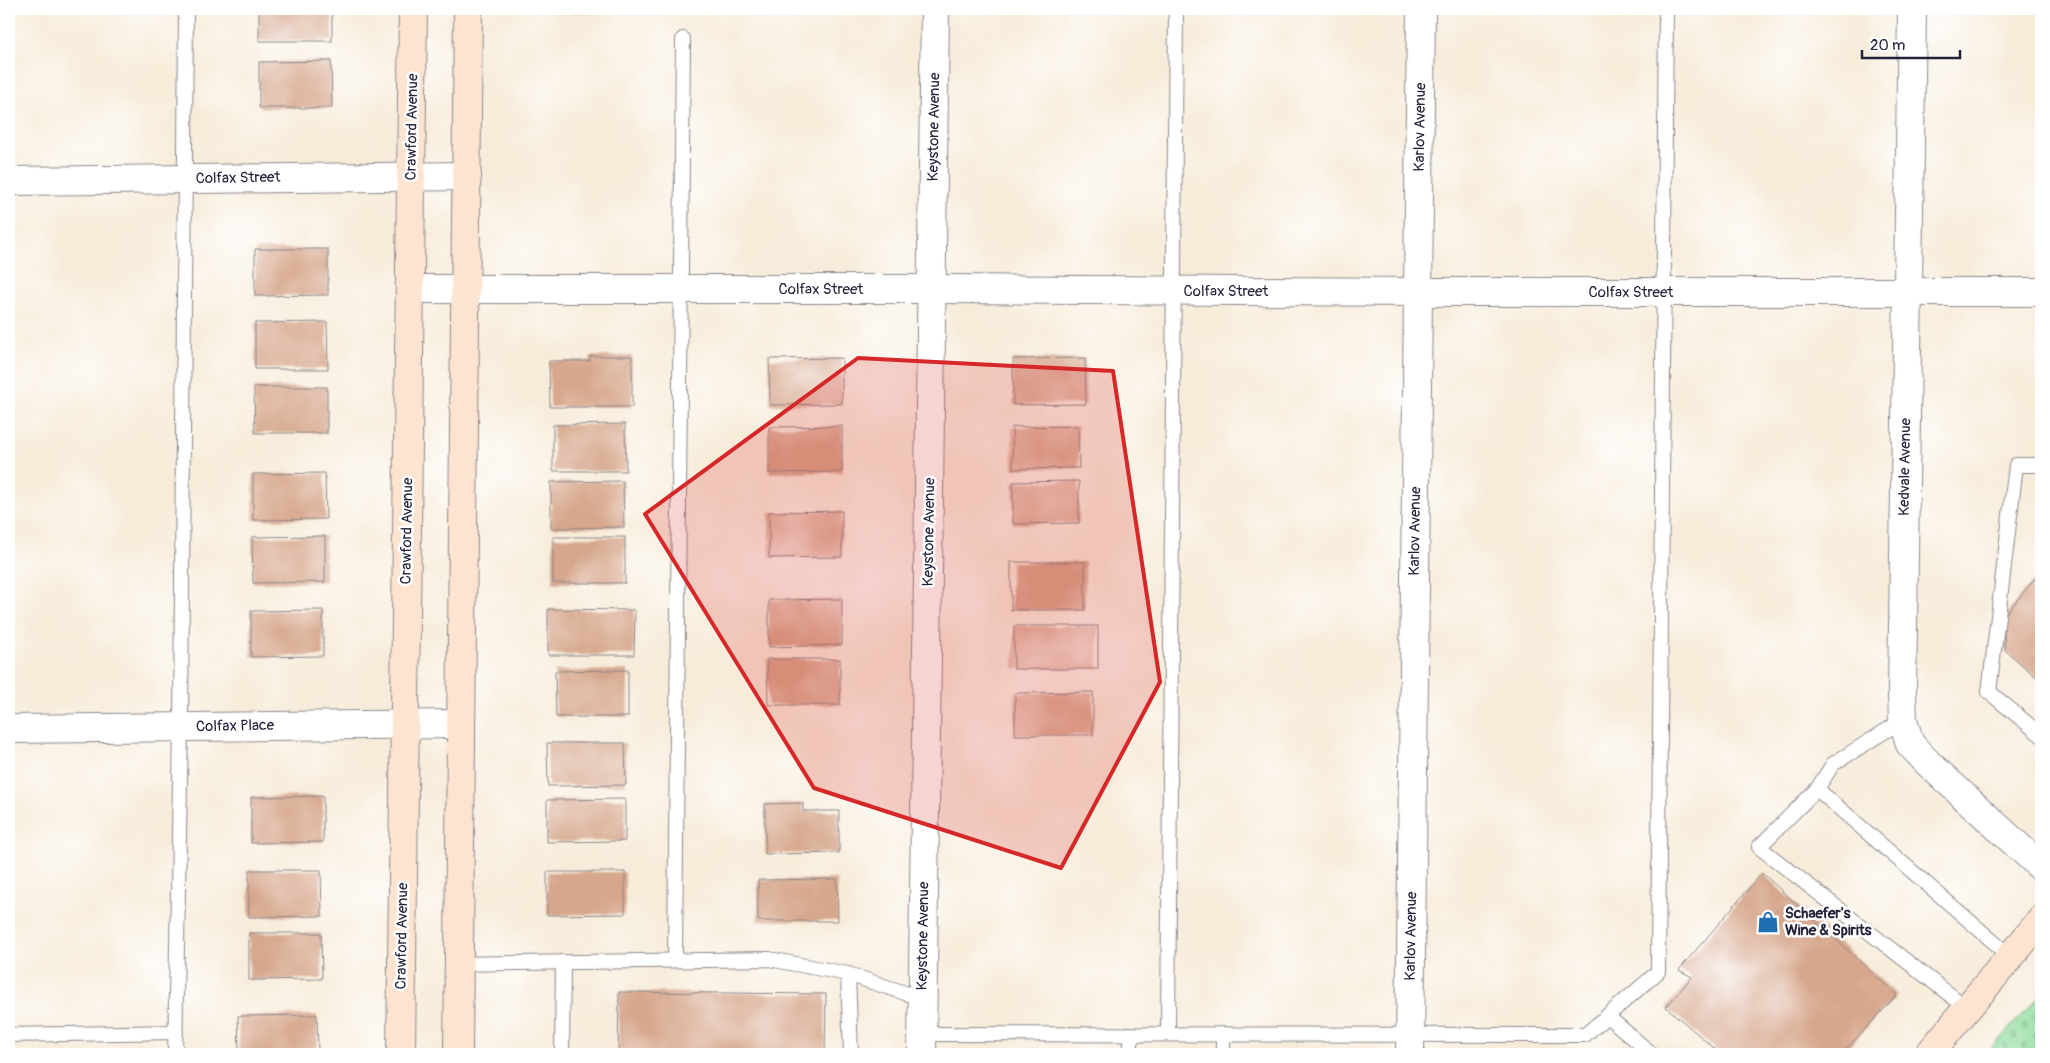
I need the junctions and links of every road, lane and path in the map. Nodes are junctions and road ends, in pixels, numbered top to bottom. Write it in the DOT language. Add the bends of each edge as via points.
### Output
graph roads {
  1 [pos="186,9"];
  2 [pos="414,9"];
  3 [pos="468,9"];
  4 [pos="935,9"];
  5 [pos="1176,9"];
  6 [pos="1421,9"];
  7 [pos="1666,9"];
  8 [pos="1912,9"];
  9 [pos="683,39"];
  10 [pos="467,176"];
  11 [pos="412,177"];
  12 [pos="184,179"];
  13 [pos="9,181"];
  14 [pos="410,289"];
  15 [pos="465,289"];
  16 [pos="681,289"];
  17 [pos="932,289"];
  18 [pos="1173,291"];
  19 [pos="1418,292"];
  20 [pos="1664,292"];
  21 [pos="1908,292"];
  22 [pos="2041,292"];
  23 [pos="2041,465"];
  24 [pos="1903,720"];
  25 [pos="404,724"];
  26 [pos="461,724"];
  27 [pos="181,727"];
  28 [pos="9,729"];
  29 [pos="2041,735"];
  30 [pos="1817,788"];
  31 [pos="2041,866"];
  32 [pos="2041,920"];
  33 [pos="2011,957"];
  34 [pos="675,960"];
  35 [pos="563,962"];
  36 [pos="458,964"];
  37 [pos="848,974"];
  38 [pos="923,999"];
  39 [pos="1967,1008"];
  40 [pos="1607,1016"];
  41 [pos="176,1032"];
  42 [pos="1131,1034"];
  43 [pos="1168,1034"];
  44 [pos="1223,1034"];
  45 [pos="9,1035"];
  46 [pos="922,1044"];
  47 [pos="1410,1044"];
  48 [pos="176,1054"];
  49 [pos="401,1054"];
  50 [pos="458,1054"];
  51 [pos="562,1054"];
  52 [pos="851,1054"];
  53 [pos="1131,1054"];
  54 [pos="1223,1054"];
  55 [pos="1652,1054"];
  56 [pos="1929,1054"];
  1 -- 12 [label="lane"];
  2 -- 11 [label="main road, Crawford Avenue"];
  3 -- 10 [label="main road"];
  4 -- 17 [label="street, Keystone Avenue"];
  5 -- 18 [label="lane"];
  6 -- 19 [label="street, Karlov Avenue"];
  7 -- 20 [label="lane"];
  8 -- 21 [label="street, Kedvale Avenue"];
  9 -- 16 [label="lane"];
  10 -- 11 [label="street, Colfax Street"];
  10 -- 15 [label="main road"];
  11 -- 12 [label="street, Colfax Street"];
  11 -- 14 [label="main road, Crawford Avenue"];
  12 -- 13 [label="street, Colfax Street"];
  12 -- 27 [label="lane"];
  14 -- 15 [label="street, Colfax Street"];
  14 -- 25 [label="main road, Crawford Avenue"];
  15 -- 16 [label="street, Colfax Street"];
  15 -- 26 [label="main road"];
  16 -- 17 [label="street, Colfax Street"];
  16 -- 34 [label="lane"];
  17 -- 18 [label="street, Colfax Street"];
  17 -- 38 [label="street, Keystone Avenue"];
  18 -- 19 [label="street, Colfax Street"];
  18 -- 43 [label="lane"];
  19 -- 20 [label="street, Colfax Street"];
  19 -- 47 [label="street, Karlov Avenue"];
  20 -- 21 [label="street, Colfax Street"];
  20 -- 40 [label="lane" via="1658,972"];
  21 -- 22 [label="street, Colfax Street"];
  21 -- 24 [label="street, Kedvale Avenue"];
  23 -- 29 [label="lane" via="2016,465 1990,692"];
  24 -- 30 [label="lane" via="1833,764"];
  24 -- 31 [label="street, Kedvale Avenue" via="1910,744"];
  25 -- 26 [label="street, Colfax Place"];
  25 -- 27 [label="street, Colfax Place"];
  25 -- 49 [label="main road, Crawford Avenue"];
  26 -- 36 [label="main road"];
  27 -- 28 [label="street, Colfax Place"];
  27 -- 41 [label="lane"];
  30 -- 33 [label="lane"];
  30 -- 39 [label="lane" via="1759,847"];
  32 -- 33 [label="main road"];
  33 -- 39 [label="main road"];
  34 -- 35 [label="lane"];
  34 -- 37 [label="lane" via="769,959"];
  35 -- 36 [label="lane"];
  35 -- 51 [label="lane"];
  36 -- 50 [label="main road"];
  37 -- 38 [label="lane"];
  37 -- 52 [label="lane"];
  38 -- 46 [label="street, Keystone Avenue"];
  39 -- 56 [label="main road"];
  40 -- 47 [label="lane" via="1585,1035"];
  40 -- 55 [label="lane"];
  41 -- 45 [label="lane"];
  41 -- 48 [label="lane"];
  42 -- 43 [label="lane"];
  42 -- 46 [label="lane"];
  42 -- 53 [label="lane"];
  43 -- 44 [label="lane"];
  44 -- 47 [label="lane"];
  44 -- 54 [label="lane"];
}
